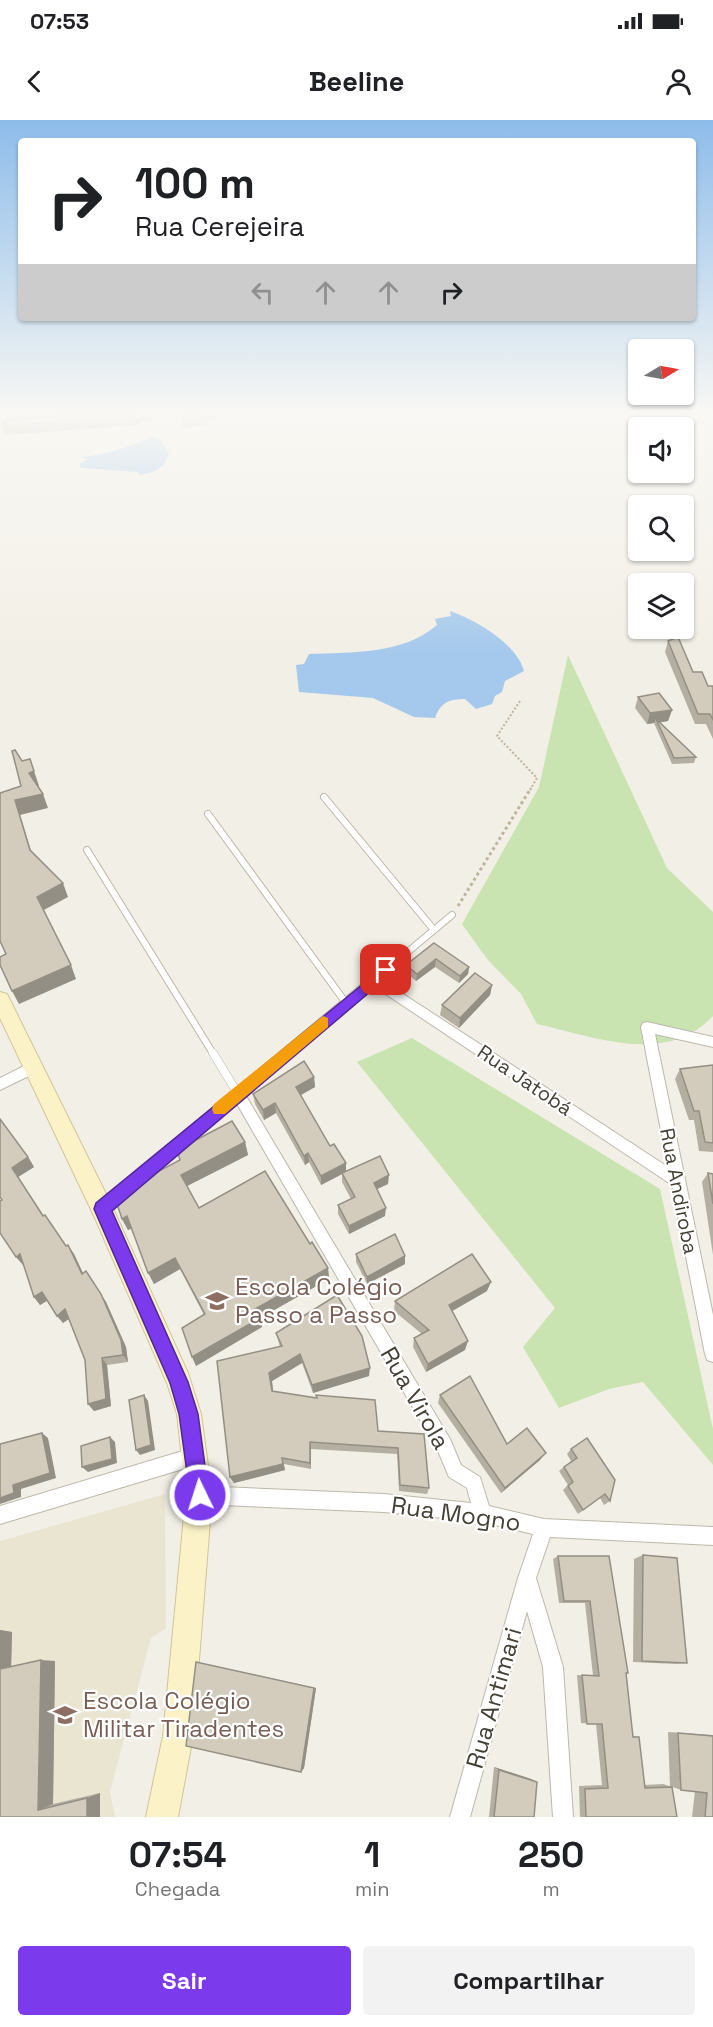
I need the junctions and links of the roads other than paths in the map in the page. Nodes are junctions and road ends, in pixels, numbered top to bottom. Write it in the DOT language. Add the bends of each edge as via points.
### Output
graph roads {
  1 [pos="324,797"];
  2 [pos="208,814"];
  3 [pos="87,850"];
  4 [pos="452,915"];
  5 [pos="434,930"];
  6 [pos="374,980"];
  7 [pos="0,999"];
  8 [pos="346,1003"];
  9 [pos="713,1042"];
  10 [pos="32,1068"];
  11 [pos="0,1084"];
  12 [pos="238,1094"];
  13 [pos="676,1180"];
  14 [pos="102,1209"];
  15 [pos="713,1354"];
  16 [pos="196,1456"];
  17 [pos="200,1495"];
  18 [pos="482,1513"];
  19 [pos="0,1515"];
  20 [pos="544,1528"];
  21 [pos="713,1536"];
  22 [pos="527,1578"];
  23 [pos="162,1817"];
  24 [pos="460,1817"];
  25 [pos="563,1817"];
  1 -- 5 [label="lane"];
  2 -- 8 [label="lane"];
  3 -- 12 [label="lane"];
  4 -- 5 [label="lane"];
  5 -- 6 [label="lane"];
  6 -- 8 [label="street"];
  6 -- 13 [label="street, Rua Jatobá"];
  7 -- 10 [label="street"];
  8 -- 12 [label="street"];
  9 -- 13 [label="street, Rua Andiroba" via="647,1027"];
  10 -- 11 [label="street"];
  10 -- 14 [label="street"];
  12 -- 14 [label="street"];
  12 -- 18 [label="street, Rua Virola" via="444,1445 455,1471 474,1483"];
  13 -- 15 [label="street, Rua Andiroba"];
  14 -- 16 [label="street" via="178,1382 189,1414"];
  16 -- 17 [label="street"];
  16 -- 19 [label="street"];
  17 -- 18 [label="street, Rua Mogno" via="384,1503"];
  17 -- 23 [label="street" via="178,1736"];
  18 -- 20 [label="street, Rua Mogno"];
  20 -- 21 [label="street, Rua Mogno"];
  20 -- 22 [label="street"];
  22 -- 24 [label="street, Rua Antimari"];
  22 -- 25 [label="street" via="553,1666"];
}
